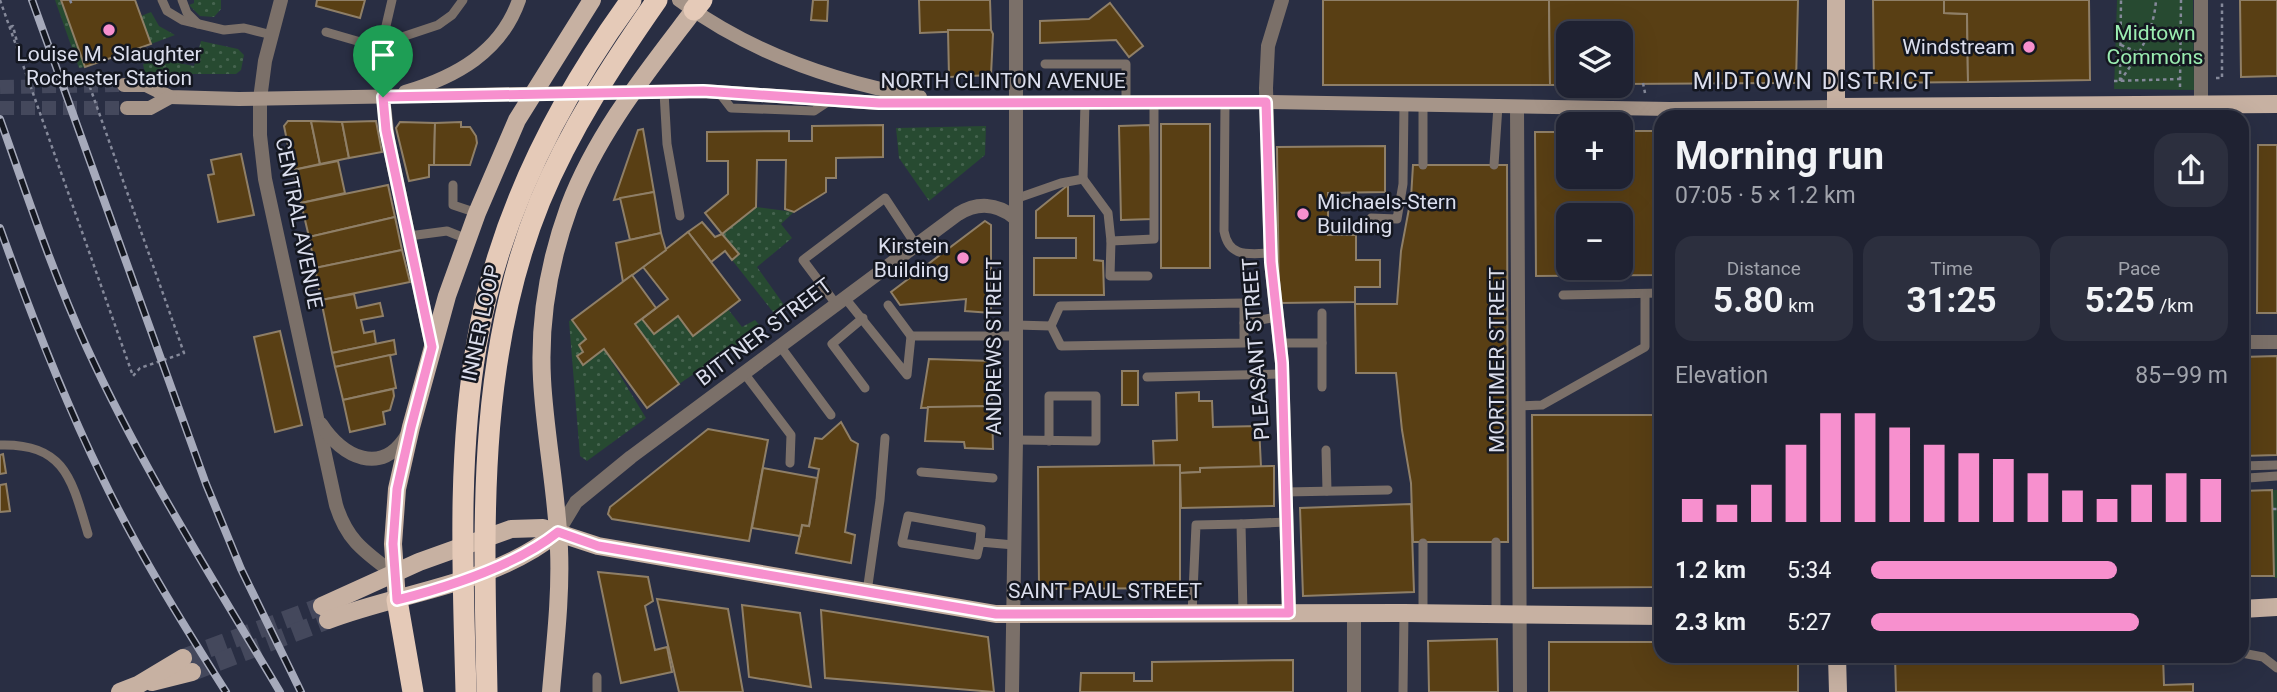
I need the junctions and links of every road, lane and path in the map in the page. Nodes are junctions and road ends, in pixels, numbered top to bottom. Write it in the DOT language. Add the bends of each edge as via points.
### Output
graph roads {
  1 [pos="0,0"];
  2 [pos="70,0"];
  3 [pos="162,0"];
  4 [pos="182,0"];
  5 [pos="281,0"];
  6 [pos="392,0"];
  7 [pos="463,0"];
  8 [pos="519,0"];
  9 [pos="592,0"];
  10 [pos="631,0"];
  11 [pos="657,0"];
  12 [pos="1016,0"];
  13 [pos="1282,0"];
  14 [pos="1836,0"];
  15 [pos="2121,0"];
  16 [pos="2156,0"];
  17 [pos="2181,0"];
  18 [pos="2201,0"];
  19 [pos="2222,0"];
  20 [pos="689,3"];
  21 [pos="72,5"];
  22 [pos="201,26"];
  23 [pos="326,32"];
  24 [pos="272,35"];
  25 [pos="382,43"];
  26 [pos="2120,45"];
  27 [pos="2139,54"];
  28 [pos="2180,63"];
  29 [pos="1045,64"];
  30 [pos="86,76"];
  31 [pos="2214,78"];
  32 [pos="2180,79"];
  33 [pos="2192,79"];
  34 [pos="2115,81"];
  35 [pos="2120,81"];
  36 [pos="124,85"];
  37 [pos="2180,87"];
  38 [pos="624,92"];
  39 [pos="664,92"];
  40 [pos="540,94"];
  41 [pos="170,97"];
  42 [pos="383,97"];
  43 [pos="260,99"];
  44 [pos="1085,102"];
  45 [pos="1126,102"];
  46 [pos="1154,102"];
  47 [pos="1225,102"];
  48 [pos="1266,102"];
  49 [pos="1016,103"];
  50 [pos="967,104"];
  51 [pos="1404,104"];
  52 [pos="2277,104"];
  53 [pos="1423,105"];
  54 [pos="1498,106"];
  55 [pos="1517,107"];
  56 [pos="127,108"];
  57 [pos="1836,110"];
  58 [pos="2201,110"];
  59 [pos="2212,110"];
  60 [pos="1654,112"];
  61 [pos="1423,165"];
  62 [pos="1494,165"];
  63 [pos="1083,179"];
  64 [pos="453,184"];
  65 [pos="1015,200"];
  66 [pos="477,213"];
  67 [pos="680,216"];
  68 [pos="1014,218"];
  69 [pos="1371,218"];
  70 [pos="409,236"];
  71 [pos="467,239"];
  72 [pos="1111,240"];
  73 [pos="916,246"];
  74 [pos="1271,253"];
  75 [pos="1148,276"];
  76 [pos="1654,293"];
  77 [pos="1646,294"];
  78 [pos="1563,295"];
  79 [pos="841,301"];
  80 [pos="888,305"];
  81 [pos="1322,313"];
  82 [pos="1277,317"];
  83 [pos="863,318"];
  84 [pos="1244,323"];
  85 [pos="1051,326"];
  86 [pos="1015,330"];
  87 [pos="911,336"];
  88 [pos="2249,342"];
  89 [pos="2277,342"];
  90 [pos="1281,343"];
  91 [pos="1322,343"];
  92 [pos="780,346"];
  93 [pos="432,347"];
  94 [pos="744,373"];
  95 [pos="1282,374"];
  96 [pos="1147,377"];
  97 [pos="865,387"];
  98 [pos="1322,387"];
  99 [pos="1518,406"];
  100 [pos="316,413"];
  101 [pos="831,415"];
  102 [pos="411,427"];
  103 [pos="885,438"];
  104 [pos="1016,440"];
  105 [pos="1049,441"];
  106 [pos="0,445"];
  107 [pos="1326,450"];
  108 [pos="790,463"];
  109 [pos="2277,465"];
  110 [pos="2249,466"];
  111 [pos="921,472"];
  112 [pos="2277,476"];
  113 [pos="993,478"];
  114 [pos="2249,478"];
  115 [pos="1388,490"];
  116 [pos="1327,491"];
  117 [pos="1285,492"];
  118 [pos="1286,522"];
  119 [pos="1241,524"];
  120 [pos="558,532"];
  121 [pos="88,534"];
  122 [pos="980,542"];
  123 [pos="1423,542"];
  124 [pos="1496,542"];
  125 [pos="1014,545"];
  126 [pos="394,573"];
  127 [pos="867,592"];
  128 [pos="397,600"];
  129 [pos="2249,601"];
  130 [pos="2274,608"];
  131 [pos="2249,609"];
  132 [pos="1243,613"];
  133 [pos="1289,613"];
  134 [pos="1354,613"];
  135 [pos="1404,613"];
  136 [pos="1423,613"];
  137 [pos="1192,614"];
  138 [pos="1496,614"];
  139 [pos="1519,614"];
  140 [pos="1013,615"];
  141 [pos="1654,616"];
  142 [pos="2249,654"];
  143 [pos="1837,663"];
  144 [pos="187,665"];
  145 [pos="2277,668"];
  146 [pos="597,677"];
  147 [pos="120,692"];
  148 [pos="413,692"];
  149 [pos="466,692"];
  150 [pos="487,692"];
  151 [pos="551,692"];
  152 [pos="597,692"];
  153 [pos="1012,692"];
  154 [pos="1354,692"];
  155 [pos="1403,692"];
  156 [pos="1520,692"];
  157 [pos="1838,692"];
  1 -- 30 [label="path" via="133,376 140,368 184,353"];
  2 -- 21 [label="path"];
  3 -- 22 [label="lane" via="174,17"];
  4 -- 22 [label="lane" via="187,13"];
  5 -- 24 [label="street, CENTRAL AVENUE"];
  6 -- 25 [label="lane"];
  7 -- 25 [label="lane" via="438,25"];
  8 -- 42 [label="main road" via="506,29 478,59 441,80"];
  9 -- 40 [label="main road"];
  10 -- 149 [label="highway, INNER LOOP" via="545,140 516,205 488,291 473,370 465,460"];
  11 -- 150 [label="highway, INNER LOOP" via="566,146 530,227 505,312 487,457"];
  12 -- 49 [label="street, ANDREWS STREET"];
  13 -- 48 [label="street, PLEASANT STREET" via="1268,47"];
  14 -- 57 [label="main road"];
  15 -- 26 [label="path"];
  16 -- 27 [label="path"];
  17 -- 28 [label="path"];
  18 -- 58 [label="street"];
  19 -- 31 [label="path" via="2222,78"];
  20 -- 38 [label="main road"];
  20 -- 50 [label="main road" via="765,48 831,76"];
  22 -- 24 [label="lane"];
  23 -- 25 [label="lane"];
  24 -- 43 [label="street, CENTRAL AVENUE"];
  25 -- 42 [label="lane"];
  26 -- 27 [label="path"];
  26 -- 35 [label="path"];
  27 -- 28 [label="path"];
  27 -- 35 [label="path"];
  28 -- 32 [label="path"];
  29 -- 45 [label="lane" via="1126,64"];
  32 -- 33 [label="path"];
  32 -- 35 [label="path"];
  32 -- 37 [label="path"];
  34 -- 35 [label="path"];
  36 -- 41 [label="main road, NORTH CLINTON AVENUE" via="146,85"];
  38 -- 39 [label="main road, NORTH CLINTON AVENUE"];
  38 -- 40 [label="main road, NORTH CLINTON AVENUE"];
  38 -- 120 [label="main road" via="576,189 547,292 542,378"];
  39 -- 50 [label="main road, NORTH CLINTON AVENUE"];
  39 -- 67 [label="lane" via="667,144"];
  40 -- 42 [label="main road, NORTH CLINTON AVENUE"];
  40 -- 66 [label="main road" via="517,120"];
  41 -- 43 [label="main road, NORTH CLINTON AVENUE"];
  41 -- 56 [label="main road, NORTH CLINTON AVENUE" via="150,108"];
  42 -- 43 [label="main road, NORTH CLINTON AVENUE"];
  42 -- 70 [label="street"];
  43 -- 100 [label="street, CENTRAL AVENUE" via="265,179"];
  44 -- 45 [label="main road, NORTH CLINTON AVENUE"];
  44 -- 49 [label="main road, NORTH CLINTON AVENUE"];
  44 -- 63 [label="lane"];
  45 -- 46 [label="main road, NORTH CLINTON AVENUE"];
  46 -- 47 [label="main road, NORTH CLINTON AVENUE"];
  46 -- 72 [label="lane" via="1154,239"];
  47 -- 48 [label="main road, NORTH CLINTON AVENUE"];
  47 -- 74 [label="lane" via="1227,244 1244,253"];
  48 -- 51 [label="main road, NORTH CLINTON AVENUE"];
  48 -- 74 [label="street, PLEASANT STREET"];
  49 -- 50 [label="main road, NORTH CLINTON AVENUE"];
  49 -- 65 [label="street, ANDREWS STREET"];
  51 -- 53 [label="main road, NORTH CLINTON AVENUE"];
  51 -- 69 [label="lane" via="1403,184 1397,219"];
  52 -- 59 [label="main road"];
  53 -- 54 [label="main road, NORTH CLINTON AVENUE"];
  53 -- 61 [label="lane"];
  54 -- 55 [label="main road, NORTH CLINTON AVENUE"];
  54 -- 62 [label="lane"];
  55 -- 60 [label="main road, NORTH CLINTON AVENUE"];
  55 -- 99 [label="street, MORTIMER STREET"];
  63 -- 65 [label="lane"];
  63 -- 72 [label="lane" via="1108,213"];
  64 -- 66 [label="lane" via="453,205"];
  65 -- 68 [label="street, ANDREWS STREET"];
  66 -- 71 [label="main road"];
  68 -- 73 [label="street, BITTNER STREET" via="989,206 971,206"];
  68 -- 86 [label="street, ANDREWS STREET"];
  70 -- 71 [label="lane" via="447,230"];
  70 -- 93 [label="street"];
  71 -- 93 [label="main road"];
  72 -- 75 [label="lane" via="1111,276"];
  73 -- 79 [label="street, BITTNER STREET"];
  73 -- 79 [label="lane" via="885,198 803,260"];
  74 -- 82 [label="street, PLEASANT STREET"];
  76 -- 77 [label="lane"];
  77 -- 78 [label="lane"];
  77 -- 99 [label="lane" via="1645,347 1542,405"];
  79 -- 83 [label="lane"];
  79 -- 92 [label="street, BITTNER STREET"];
  80 -- 87 [label="lane"];
  81 -- 91 [label="lane"];
  82 -- 84 [label="lane"];
  82 -- 90 [label="street, PLEASANT STREET"];
  83 -- 87 [label="lane" via="906,376"];
  83 -- 97 [label="lane" via="832,344"];
  84 -- 85 [label="lane" via="1244,343 1061,346"];
  84 -- 85 [label="lane" via="1244,303 1060,306"];
  85 -- 86 [label="lane"];
  86 -- 87 [label="lane"];
  86 -- 104 [label="street, ANDREWS STREET"];
  88 -- 89 [label="street"];
  90 -- 91 [label="lane"];
  90 -- 95 [label="street, PLEASANT STREET"];
  91 -- 98 [label="lane"];
  92 -- 94 [label="street, BITTNER STREET"];
  92 -- 101 [label="lane"];
  93 -- 102 [label="main road"];
  94 -- 108 [label="lane" via="791,435"];
  94 -- 120 [label="street, BITTNER STREET" via="586,494 569,511"];
  95 -- 96 [label="lane"];
  95 -- 117 [label="street, PLEASANT STREET"];
  99 -- 139 [label="street, MORTIMER STREET"];
  100 -- 102 [label="street, CENTRAL AVENUE" via="341,447 368,459 393,452"];
  100 -- 126 [label="street, CENTRAL AVENUE" via="342,521 355,544"];
  102 -- 126 [label="main road" via="395,508"];
  103 -- 127 [label="lane"];
  104 -- 105 [label="lane"];
  104 -- 125 [label="street, ANDREWS STREET"];
  105 -- 105 [label="lane" via="1096,441 1096,396 1049,396"];
  106 -- 121 [label="lane" via="34,447 61,465"];
  107 -- 116 [label="lane"];
  109 -- 110 [label="lane"];
  111 -- 113 [label="lane"];
  112 -- 114 [label="lane"];
  115 -- 116 [label="lane"];
  116 -- 117 [label="lane"];
  117 -- 118 [label="street, PLEASANT STREET"];
  118 -- 119 [label="lane"];
  118 -- 133 [label="street, PLEASANT STREET"];
  119 -- 132 [label="lane"];
  119 -- 137 [label="lane" via="1196,525"];
  120 -- 126 [label="main road, SAINT PAUL STREET" via="511,528"];
  120 -- 127 [label="main road, SAINT PAUL STREET" via="598,546"];
  120 -- 128 [label="main road, SAINT PAUL STREET" via="508,563"];
  120 -- 151 [label="main road"];
  122 -- 122 [label="lane" via="981,529 908,516 902,542 977,555"];
  122 -- 125 [label="lane"];
  123 -- 136 [label="lane"];
  124 -- 138 [label="lane"];
  125 -- 140 [label="street, ANDREWS STREET"];
  126 -- 128 [label="main road"];
  126 -- 128 [label="main road, SAINT PAUL STREET" via="325,613"];
  127 -- 140 [label="main road, SAINT PAUL STREET"];
  128 -- 148 [label="highway"];
  129 -- 130 [label="lane"];
  130 -- 131 [label="main road"];
  132 -- 133 [label="main road, SAINT PAUL STREET"];
  132 -- 137 [label="main road, SAINT PAUL STREET"];
  133 -- 134 [label="main road, SAINT PAUL STREET"];
  134 -- 135 [label="main road, SAINT PAUL STREET"];
  134 -- 154 [label="street"];
  135 -- 136 [label="main road, SAINT PAUL STREET"];
  135 -- 155 [label="lane"];
  136 -- 138 [label="main road, SAINT PAUL STREET"];
  137 -- 140 [label="main road, SAINT PAUL STREET"];
  138 -- 139 [label="main road, SAINT PAUL STREET"];
  139 -- 141 [label="main road, SAINT PAUL STREET"];
  139 -- 156 [label="street, MORTIMER STREET"];
  140 -- 153 [label="street, ANDREWS STREET"];
  142 -- 145 [label="lane" via="2263,657"];
  143 -- 157 [label="main road"];
  144 -- 147 [label="main road"];
  146 -- 152 [label="lane"];
}
